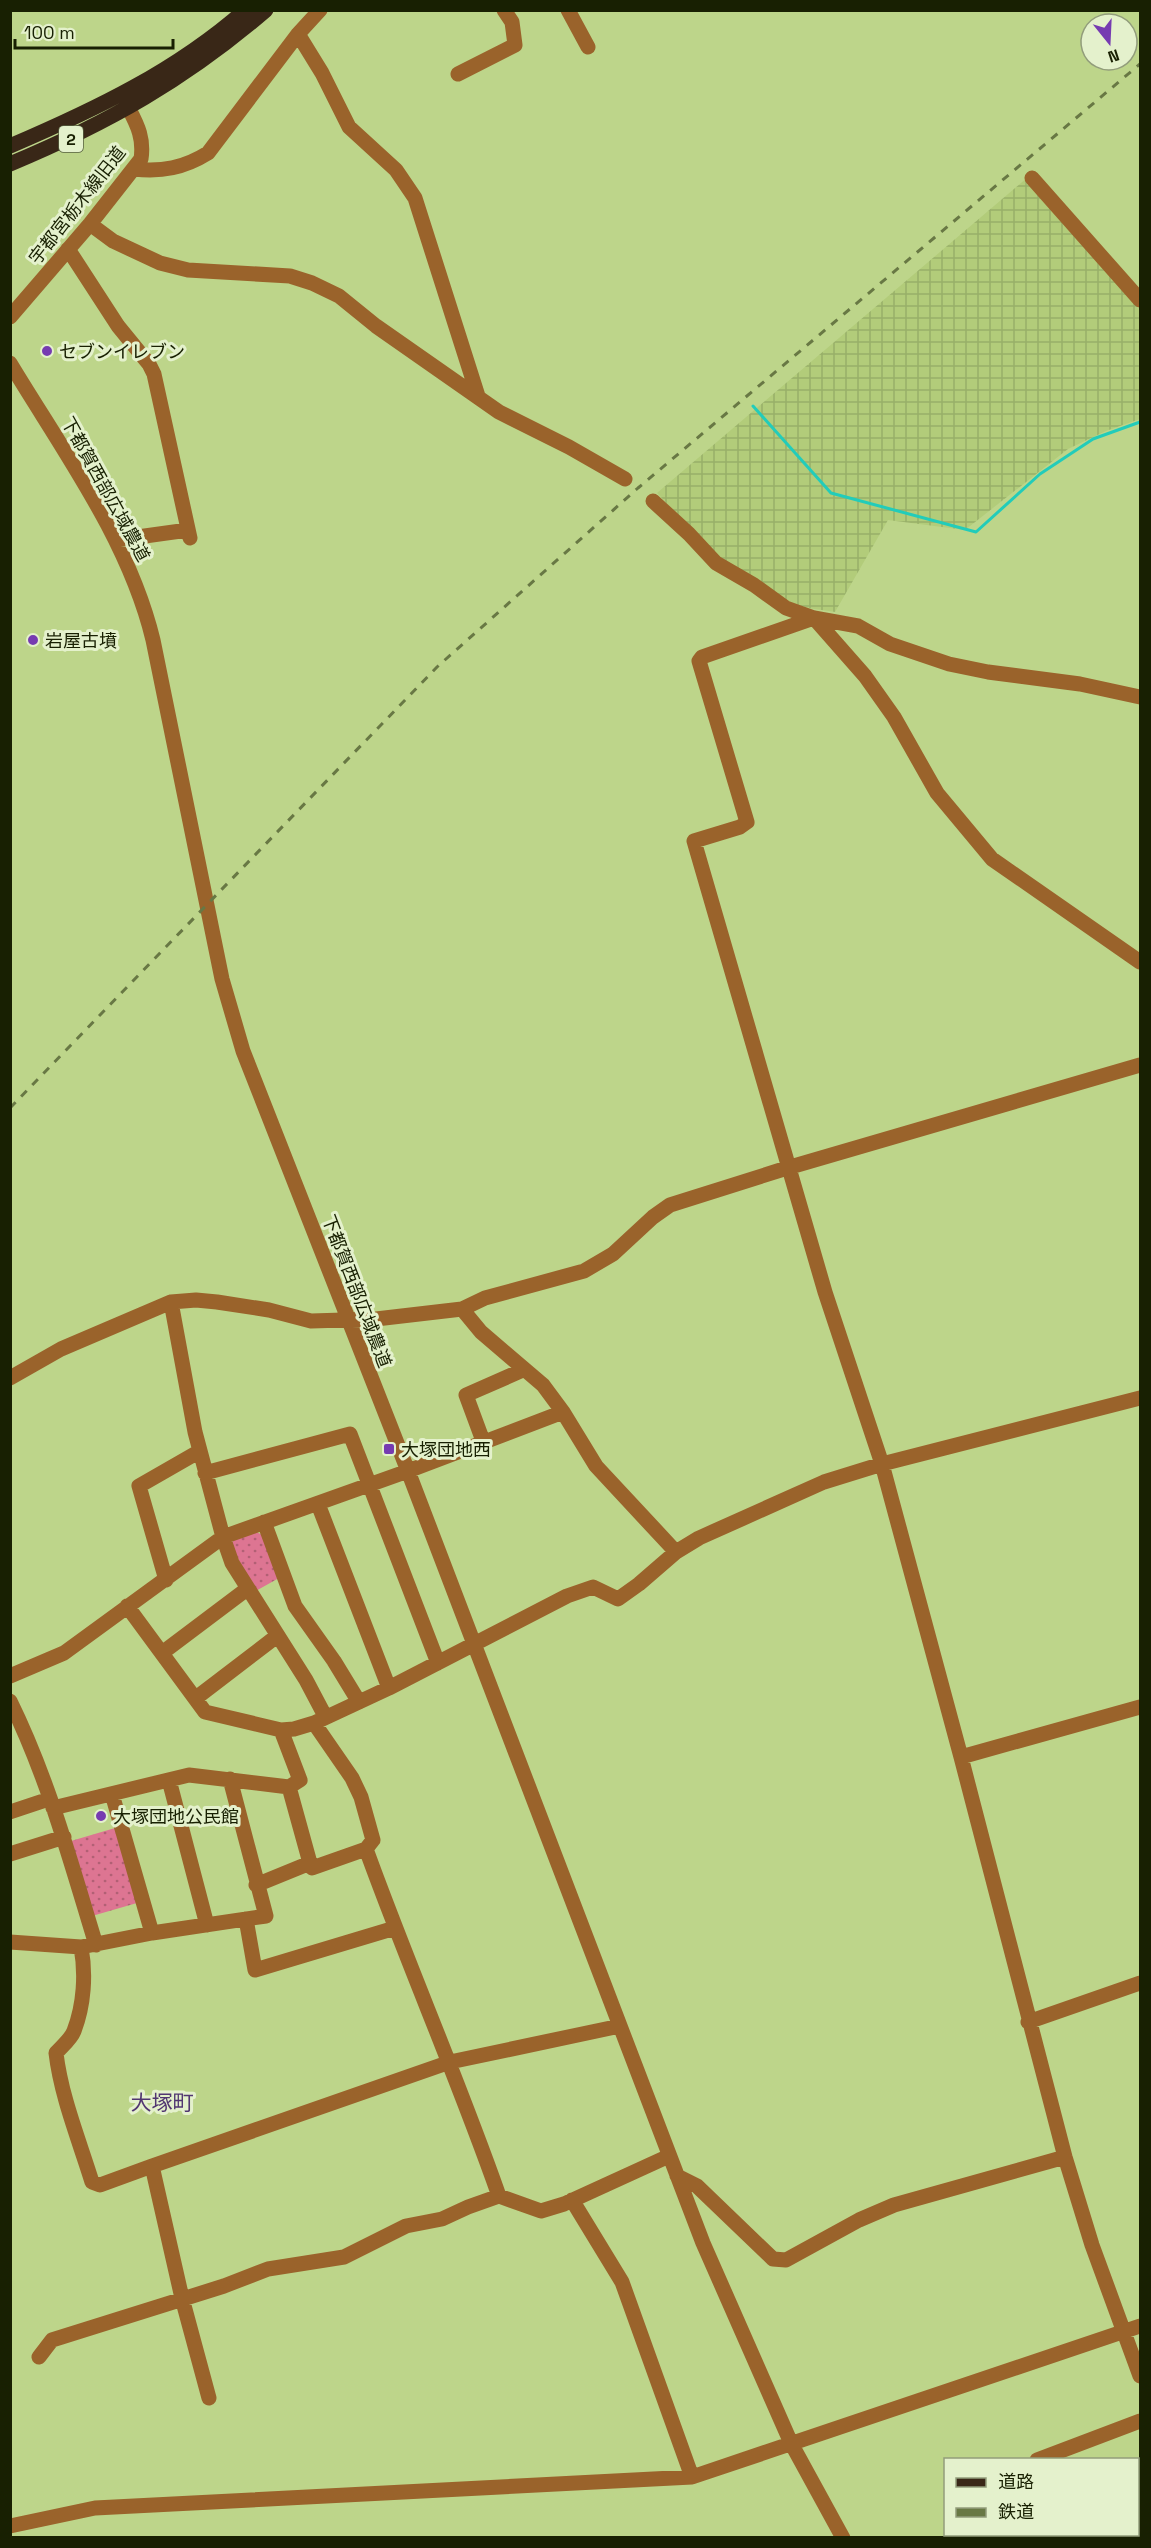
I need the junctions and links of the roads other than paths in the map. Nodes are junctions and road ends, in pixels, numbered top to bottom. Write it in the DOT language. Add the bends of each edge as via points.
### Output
graph roads {
  1 [pos="245,10"];
  2 [pos="266,10"];
  3 [pos="320,10"];
  4 [pos="504,10"];
  5 [pos="568,10"];
  6 [pos="298,34"];
  7 [pos="588,47"];
  8 [pos="458,74"];
  9 [pos="129,109"];
  10 [pos="10,146"];
  11 [pos="10,164"];
  12 [pos="134,169"];
  13 [pos="1032,178"];
  14 [pos="90,224"];
  15 [pos="68,249"];
  16 [pos="1140,300"];
  17 [pos="10,317"];
  18 [pos="10,363"];
  19 [pos="478,396"];
  20 [pos="625,479"];
  21 [pos="653,501"];
  22 [pos="116,540"];
  23 [pos="814,618"];
  24 [pos="1140,697"];
  25 [pos="1140,962"];
  26 [pos="1140,1065"];
  27 [pos="787,1168"];
  28 [pos="171,1302"];
  29 [pos="462,1309"];
  30 [pos="348,1321"];
  31 [pos="523,1370"];
  32 [pos="10,1378"];
  33 [pos="1140,1398"];
  34 [pos="563,1412"];
  35 [pos="483,1441"];
  36 [pos="200,1451"];
  37 [pos="882,1464"];
  38 [pos="408,1471"];
  39 [pos="205,1473"];
  40 [pos="368,1485"];
  41 [pos="318,1504"];
  42 [pos="264,1522"];
  43 [pos="223,1537"];
  44 [pos="676,1552"];
  45 [pos="166,1580"];
  46 [pos="247,1589"];
  47 [pos="127,1606"];
  48 [pos="277,1636"];
  49 [pos="474,1646"];
  50 [pos="162,1653"];
  51 [pos="438,1663"];
  52 [pos="10,1676"];
  53 [pos="389,1688"];
  54 [pos="196,1698"];
  55 [pos="10,1701"];
  56 [pos="359,1702"];
  57 [pos="1140,1707"];
  58 [pos="319,1720"];
  59 [pos="281,1730"];
  60 [pos="961,1757"];
  61 [pos="230,1779"];
  62 [pos="169,1780"];
  63 [pos="289,1788"];
  64 [pos="112,1794"];
  65 [pos="51,1803"];
  66 [pos="10,1812"];
  67 [pos="64,1837"];
  68 [pos="366,1849"];
  69 [pos="10,1854"];
  70 [pos="310,1863"];
  71 [pos="256,1885"];
  72 [pos="246,1919"];
  73 [pos="207,1925"];
  74 [pos="395,1928"];
  75 [pos="152,1933"];
  76 [pos="10,1942"];
  77 [pos="89,1946"];
  78 [pos="1140,1983"];
  79 [pos="1028,2022"];
  80 [pos="620,2026"];
  81 [pos="450,2062"];
  82 [pos="669,2156"];
  83 [pos="1065,2157"];
  84 [pos="152,2166"];
  85 [pos="677,2176"];
  86 [pos="499,2196"];
  87 [pos="572,2200"];
  88 [pos="182,2298"];
  89 [pos="1140,2326"];
  90 [pos="1125,2331"];
  91 [pos="39,2357"];
  92 [pos="1140,2376"];
  93 [pos="209,2398"];
  94 [pos="1140,2421"];
  95 [pos="791,2443"];
  96 [pos="1042,2458"];
  97 [pos="692,2477"];
  98 [pos="10,2526"];
  99 [pos="843,2538"];
  1 -- 10 [label="main road, 2" via="166,69"];
  2 -- 9 [label="main road, 2" via="173,82"];
  3 -- 6 [label="street"];
  4 -- 8 [label="street" via="512,22 515,45"];
  5 -- 7 [label="street"];
  6 -- 12 [label="street" via="208,153 172,169"];
  6 -- 19 [label="street" via="349,127 396,170 415,198"];
  9 -- 11 [label="main road, 2"];
  9 -- 12 [label="street, 宇都宮栃木線旧道" via="141,132 143,148"];
  12 -- 14 [label="street, 宇都宮栃木線旧道"];
  13 -- 16 [label="street"];
  14 -- 15 [label="street, 宇都宮栃木線旧道"];
  14 -- 19 [label="street" via="113,241 160,263 188,270 281,274 312,283 339,296"];
  15 -- 17 [label="street, 宇都宮栃木線旧道"];
  15 -- 22 [label="street" via="154,374 189,534"];
  18 -- 22 [label="street, 下都賀西部広域農道"];
  19 -- 20 [label="street" via="499,412"];
  21 -- 23 [label="street" via="716,563 786,608"];
  22 -- 30 [label="street, 下都賀西部広域農道" via="140,594 153,640 222,979 237,1031"];
  23 -- 24 [label="street" via="858,626 890,644 949,664"];
  23 -- 25 [label="street" via="865,676 894,717 937,793 992,859"];
  23 -- 27 [label="street" via="702,657 699,664 747,822 694,841"];
  26 -- 27 [label="street"];
  27 -- 29 [label="street" via="670,1205 613,1254 584,1271 485,1298"];
  27 -- 37 [label="street"];
  28 -- 30 [label="street" via="218,1302 311,1321"];
  28 -- 32 [label="street" via="61,1349"];
  28 -- 36 [label="street" via="186,1396"];
  29 -- 30 [label="street"];
  29 -- 31 [label="street"];
  30 -- 38 [label="street, 下都賀西部広域農道"];
  31 -- 34 [label="street" via="543,1385"];
  31 -- 35 [label="street" via="466,1395"];
  33 -- 37 [label="street"];
  34 -- 35 [label="street"];
  34 -- 44 [label="street" via="596,1466"];
  35 -- 38 [label="street"];
  36 -- 39 [label="street"];
  36 -- 45 [label="street" via="139,1486"];
  37 -- 44 [label="street" via="824,1482"];
  37 -- 60 [label="street"];
  38 -- 40 [label="street"];
  38 -- 49 [label="street, 下都賀西部広域農道"];
  39 -- 40 [label="street" via="350,1434"];
  39 -- 43 [label="street"];
  40 -- 41 [label="street"];
  40 -- 51 [label="street"];
  41 -- 42 [label="street"];
  41 -- 53 [label="street"];
  42 -- 43 [label="street"];
  42 -- 56 [label="street" via="295,1606"];
  43 -- 45 [label="street"];
  43 -- 46 [label="street"];
  44 -- 49 [label="street" via="618,1599 593,1587 567,1596"];
  45 -- 47 [label="street"];
  46 -- 48 [label="street"];
  46 -- 50 [label="street"];
  47 -- 50 [label="street"];
  47 -- 52 [label="street" via="64,1653"];
  48 -- 54 [label="street"];
  48 -- 58 [label="street" via="306,1680"];
  49 -- 51 [label="street"];
  49 -- 80 [label="street, 下都賀西部広域農道"];
  50 -- 54 [label="street"];
  51 -- 53 [label="street"];
  53 -- 56 [label="street"];
  54 -- 59 [label="street" via="205,1712"];
  55 -- 65 [label="street"];
  56 -- 58 [label="street"];
  57 -- 60 [label="street"];
  58 -- 59 [label="street"];
  58 -- 68 [label="street" via="361,1797 373,1840"];
  59 -- 63 [label="street" via="300,1780"];
  60 -- 79 [label="street"];
  61 -- 62 [label="street" via="189,1775"];
  61 -- 63 [label="street"];
  61 -- 71 [label="street"];
  62 -- 64 [label="street"];
  62 -- 73 [label="street"];
  63 -- 70 [label="street"];
  64 -- 65 [label="street"];
  64 -- 75 [label="street"];
  65 -- 66 [label="street"];
  65 -- 67 [label="street"];
  67 -- 69 [label="street"];
  67 -- 77 [label="street"];
  68 -- 70 [label="street" via="312,1868"];
  68 -- 74 [label="street"];
  70 -- 71 [label="street"];
  71 -- 72 [label="street" via="266,1916"];
  72 -- 73 [label="street"];
  72 -- 74 [label="street" via="255,1970"];
  73 -- 75 [label="street"];
  74 -- 81 [label="street"];
  75 -- 77 [label="street"];
  76 -- 77 [label="street"];
  77 -- 84 [label="street" via="73,2032 56,2053 58,2069 92,2182 100,2185"];
  78 -- 79 [label="street"];
  79 -- 83 [label="street"];
  80 -- 81 [label="street"];
  80 -- 82 [label="street, 下都賀西部広域農道"];
  81 -- 84 [label="street"];
  81 -- 86 [label="street"];
  82 -- 85 [label="street, 下都賀西部広域農道"];
  82 -- 87 [label="street"];
  83 -- 85 [label="street" via="894,2205 786,2260 773,2259 697,2186"];
  83 -- 90 [label="street" via="1092,2246"];
  84 -- 88 [label="street"];
  85 -- 95 [label="street, 下都賀西部広域農道"];
  86 -- 87 [label="street" via="541,2211"];
  86 -- 88 [label="street" via="442,2219 406,2226 344,2257 268,2269"];
  87 -- 97 [label="street" via="622,2282"];
  88 -- 91 [label="street" via="52,2340"];
  88 -- 93 [label="street"];
  89 -- 90 [label="street"];
  90 -- 92 [label="street"];
  90 -- 95 [label="street"];
  94 -- 96 [label="street"];
  95 -- 97 [label="street"];
  95 -- 99 [label="street, 下都賀西部広域農道"];
  97 -- 98 [label="street" via="95,2508"];
}
